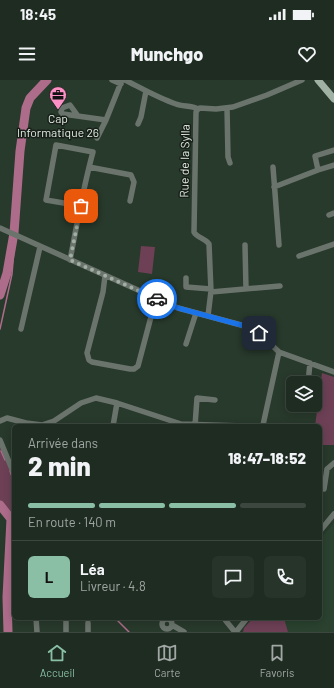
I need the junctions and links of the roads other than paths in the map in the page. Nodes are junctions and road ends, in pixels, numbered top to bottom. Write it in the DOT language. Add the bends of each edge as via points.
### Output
graph roads {
  1 [pos="112,80"];
  2 [pos="302,80"];
  3 [pos="318,80"];
  4 [pos="123,81"];
  5 [pos="146,91"];
  6 [pos="333,95"];
  7 [pos="227,108"];
  8 [pos="198,109"];
  9 [pos="78,116"];
  10 [pos="106,120"];
  11 [pos="138,124"];
  12 [pos="98,138"];
  13 [pos="334,150"];
  14 [pos="230,163"];
  15 [pos="334,165"];
  16 [pos="89,167"];
  17 [pos="273,167"];
  18 [pos="318,170"];
  19 [pos="274,187"];
  20 [pos="130,201"];
  21 [pos="81,206"];
  22 [pos="0,228"];
  23 [pos="334,244"];
  24 [pos="245,245"];
  25 [pos="279,245"];
  26 [pos="40,247"];
  27 [pos="299,256"];
  28 [pos="70,260"];
  29 [pos="105,276"];
  30 [pos="186,278"];
  31 [pos="280,286"];
  32 [pos="246,289"];
  33 [pos="211,290"];
  34 [pos="158,299"];
  35 [pos="196,313"];
  36 [pos="208,316"];
  37 [pos="21,329"];
  38 [pos="186,344"];
  39 [pos="279,352"];
  40 [pos="310,363"];
  41 [pos="334,372"];
  42 [pos="309,376"];
  43 [pos="215,400"];
  44 [pos="117,403"];
  45 [pos="0,421"];
  46 [pos="34,424"];
  47 [pos="45,424"];
  48 [pos="113,424"];
  49 [pos="177,424"];
  50 [pos="195,424"];
  51 [pos="263,424"];
  52 [pos="0,440"];
  53 [pos="334,464"];
  54 [pos="12,469"];
  55 [pos="324,489"];
  56 [pos="334,514"];
  57 [pos="322,529"];
  58 [pos="36,620"];
  59 [pos="66,620"];
  60 [pos="225,620"];
  61 [pos="245,620"];
  62 [pos="88,623"];
  63 [pos="172,625"];
  64 [pos="37,632"];
  65 [pos="66,632"];
  66 [pos="88,632"];
  67 [pos="184,632"];
  68 [pos="235,632"];
  1 -- 4 [label="street"];
  2 -- 7 [label="street, Rue de la Sylla"];
  3 -- 6 [label="main road"];
  4 -- 5 [label="street"];
  4 -- 10 [label="street"];
  5 -- 8 [label="street" via="177,105"];
  5 -- 11 [label="street"];
  7 -- 8 [label="street, Rue de la Sylla"];
  7 -- 14 [label="street"];
  8 -- 33 [label="street, Rue de la Sylla" via="194,232 208,244"];
  9 -- 10 [label="street"];
  10 -- 12 [label="street"];
  13 -- 18 [label="street" via="314,156"];
  15 -- 18 [label="street"];
  16 -- 20 [label="street" via="131,175 134,182"];
  16 -- 21 [label="street"];
  16 -- 21 [label="street" via="93,152 56,145 46,200"];
  17 -- 19 [label="street"];
  18 -- 19 [label="street"];
  19 -- 25 [label="street"];
  21 -- 28 [label="street"];
  22 -- 26 [label="street"];
  23 -- 27 [label="street"];
  24 -- 32 [label="street"];
  26 -- 28 [label="street"];
  26 -- 37 [label="street"];
  28 -- 29 [label="street"];
  29 -- 34 [label="street"];
  29 -- 34 [label="street" via="87,353 92,362 130,369 138,366"];
  30 -- 33 [label="street" via="186,287"];
  31 -- 32 [label="street"];
  32 -- 33 [label="street"];
  33 -- 36 [label="street, Rue de la Sylla"];
  34 -- 35 [label="street"];
  35 -- 36 [label="street"];
  35 -- 38 [label="street"];
  36 -- 39 [label="street" via="259,333"];
  39 -- 40 [label="street"];
  39 -- 51 [label="street"];
  40 -- 41 [label="street"];
  40 -- 42 [label="street"];
  43 -- 50 [label="street" via="197,398"];
  44 -- 47 [label="street" via="96,398 81,403"];
  44 -- 48 [label="street"];
  44 -- 49 [label="street"];
  45 -- 46 [label="street" via="7,418"];
  52 -- 54 [label="street"];
  53 -- 55 [label="street" via="327,469"];
  56 -- 57 [label="street"];
  58 -- 64 [label="street"];
  59 -- 65 [label="street"];
  60 -- 68 [label="street"];
  61 -- 68 [label="street"];
  62 -- 66 [label="street"];
  63 -- 67 [label="street"];
}
